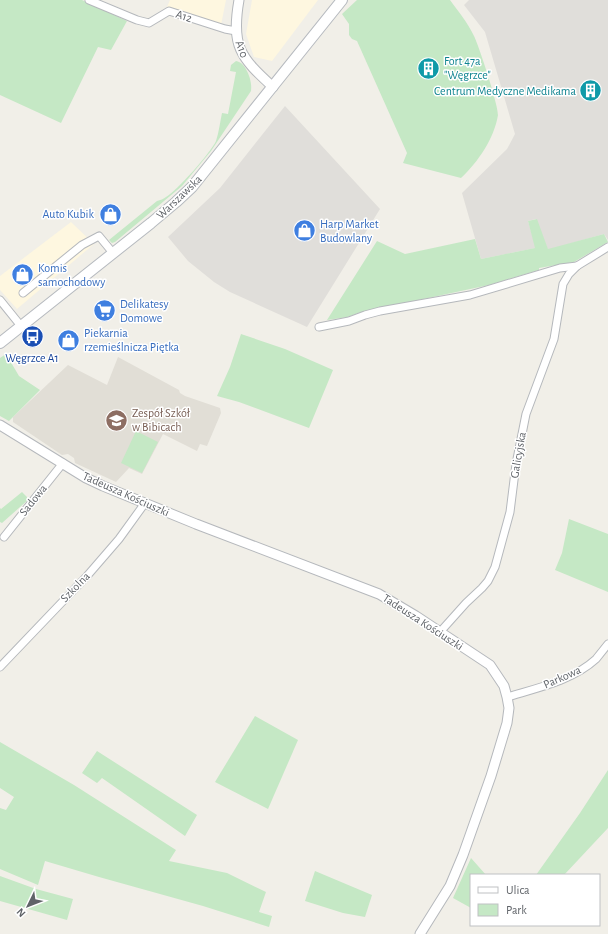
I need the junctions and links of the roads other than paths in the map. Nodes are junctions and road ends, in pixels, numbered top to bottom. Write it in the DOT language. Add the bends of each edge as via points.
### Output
graph roads {
  1 [pos="89,0"];
  2 [pos="239,0"];
  3 [pos="342,0"];
  4 [pos="236,31"];
  5 [pos="273,87"];
  6 [pos="608,247"];
  7 [pos="113,253"];
  8 [pos="578,266"];
  9 [pos="23,293"];
  10 [pos="0,300"];
  11 [pos="21,326"];
  12 [pos="319,327"];
  13 [pos="0,343"];
  14 [pos="0,425"];
  15 [pos="63,464"];
  16 [pos="145,503"];
  17 [pos="4,537"];
  18 [pos="440,632"];
  19 [pos="608,644"];
  20 [pos="0,667"];
  21 [pos="507,697"];
  22 [pos="420,934"];
  1 -- 4 [label="street, A12" via="149,23 168,12"];
  2 -- 4 [label="street, A10"];
  3 -- 5 [label="main road, Warszawska"];
  4 -- 5 [label="street, A10" via="239,46 248,64"];
  5 -- 7 [label="main road, Warszawska" via="192,187"];
  6 -- 8 [label="street, Galicyjska"];
  7 -- 9 [label="street" via="99,236 82,245"];
  7 -- 11 [label="main road, Warszawska"];
  8 -- 12 [label="street, Galicyjska" via="560,268 470,295 365,314 349,321"];
  8 -- 18 [label="street, Galicyjska" via="563,284 554,339 526,414 510,512 495,567 488,581"];
  10 -- 11 [label="street"];
  11 -- 13 [label="main road, Warszawska"];
  14 -- 15 [label="street, Tadeusza Kościuszki"];
  15 -- 16 [label="street, Tadeusza Kościuszki" via="90,480"];
  15 -- 17 [label="street, Sadowa"];
  16 -- 18 [label="street, Tadeusza Kościuszki" via="372,590"];
  16 -- 20 [label="street, Szkolna" via="87,576"];
  18 -- 21 [label="street, Tadeusza Kościuszki" via="490,665 504,686"];
  19 -- 21 [label="street, Parkowa" via="596,658 567,678"];
  21 -- 22 [label="street, Tadeusza Kościuszki" via="507,723 464,856 450,886"];
}
